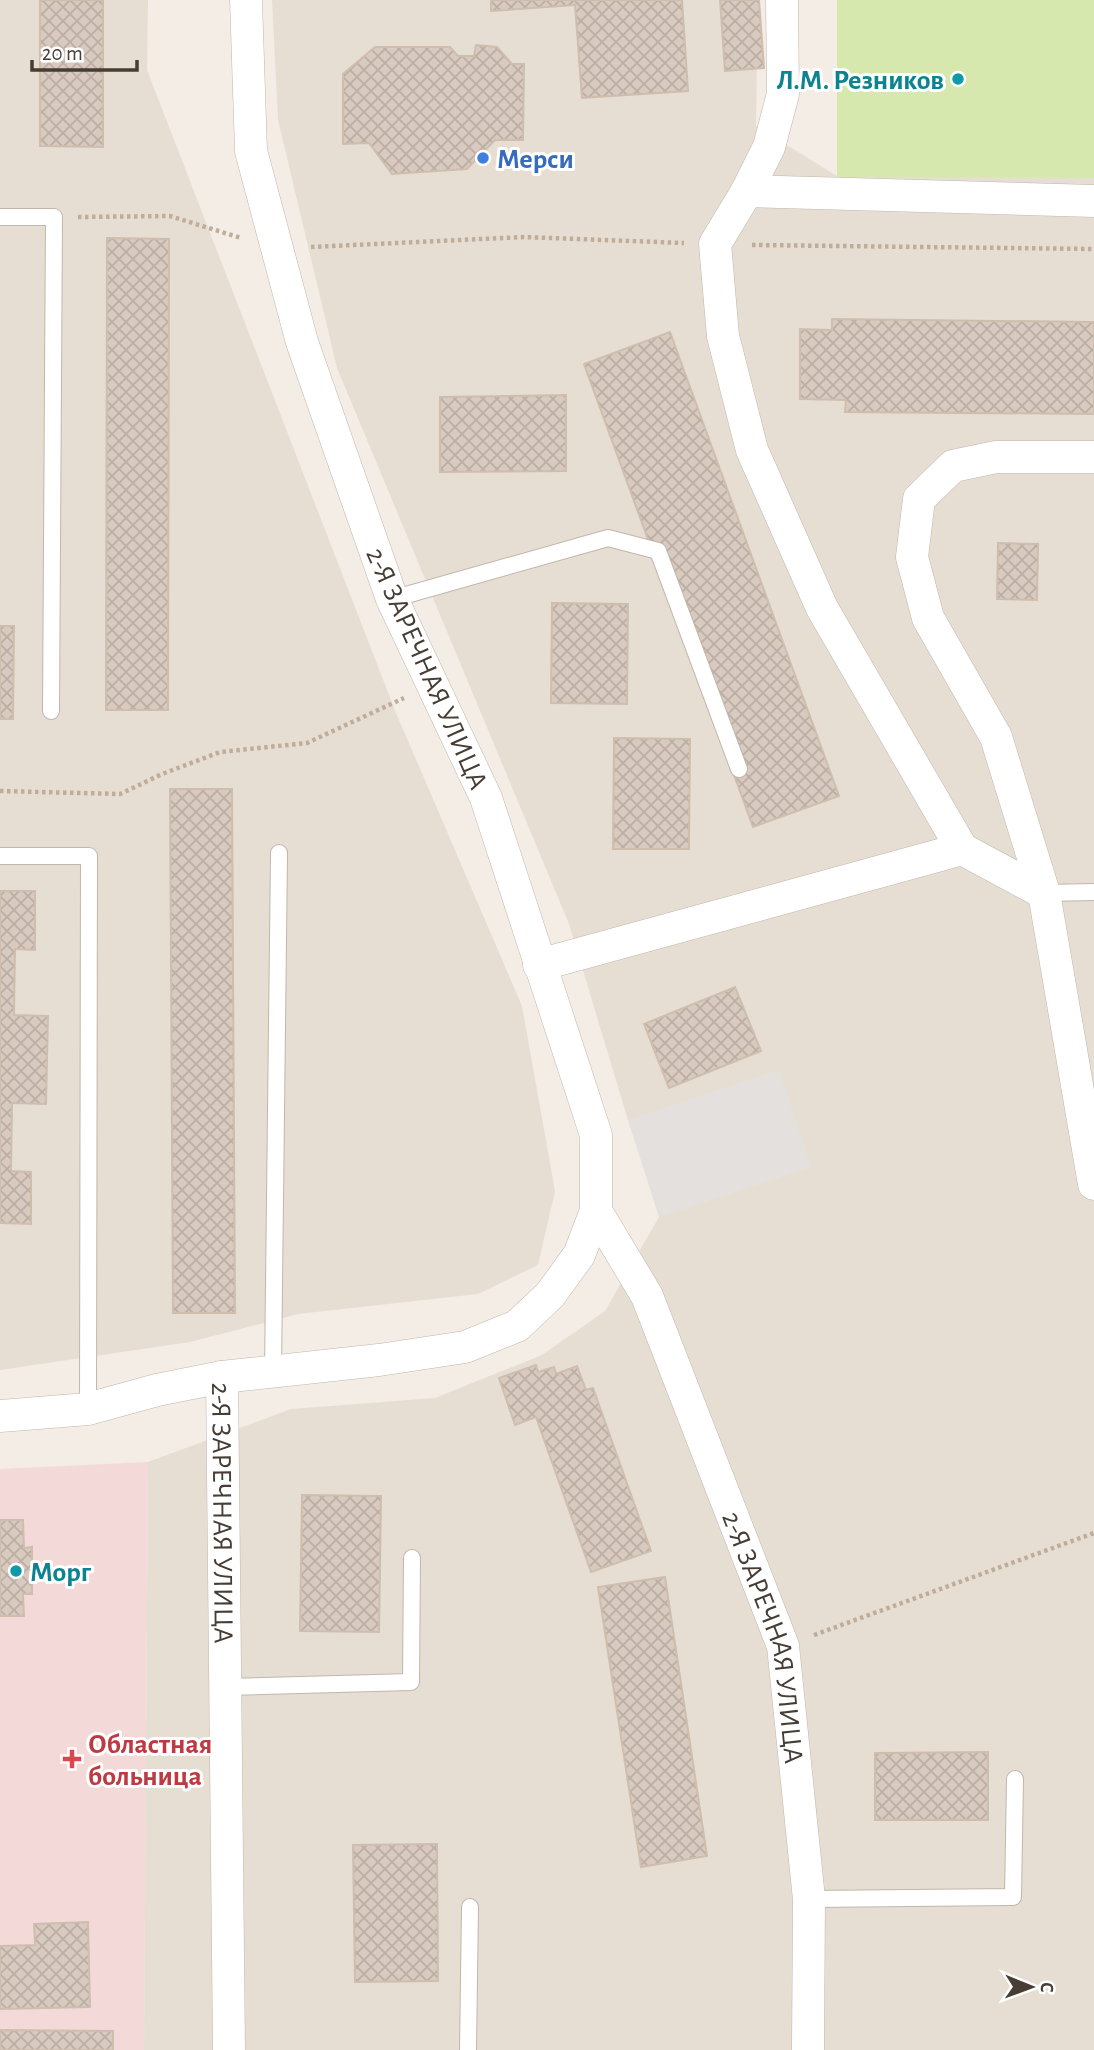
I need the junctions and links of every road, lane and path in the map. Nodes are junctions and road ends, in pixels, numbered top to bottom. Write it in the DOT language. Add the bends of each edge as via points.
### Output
graph roads {
  1 [pos="246,0"];
  2 [pos="782,0"];
  3 [pos="747,191"];
  4 [pos="1094,201"];
  5 [pos="0,216"];
  6 [pos="54,217"];
  7 [pos="715,244"];
  8 [pos="278,249"];
  9 [pos="1094,249"];
  10 [pos="1094,457"];
  11 [pos="392,599"];
  12 [pos="432,684"];
  13 [pos="51,711"];
  14 [pos="739,769"];
  15 [pos="0,791"];
  16 [pos="962,849"];
  17 [pos="279,853"];
  18 [pos="0,856"];
  19 [pos="1094,892"];
  20 [pos="1044,893"];
  21 [pos="539,965"];
  22 [pos="1094,1184"];
  23 [pos="596,1212"];
  24 [pos="273,1373"];
  25 [pos="222,1377"];
  26 [pos="88,1409"];
  27 [pos="0,1416"];
  28 [pos="1094,1533"];
  29 [pos="412,1558"];
  30 [pos="783,1646"];
  31 [pos="226,1687"];
  32 [pos="1015,1779"];
  33 [pos="809,1899"];
  34 [pos="470,1907"];
  35 [pos="811,2043"];
  36 [pos="229,2050"];
  37 [pos="468,2050"];
  1 -- 8 [label="street, 2-Я ЗАРЕЧНАЯ УЛИЦА" via="251,151"];
  2 -- 3 [label="street" via="783,94 769,147"];
  3 -- 4 [label="street"];
  3 -- 7 [label="street"];
  5 -- 6 [label="lane"];
  6 -- 8 [label="path" via="170,216"];
  6 -- 13 [label="lane"];
  7 -- 8 [label="path" via="524,237"];
  7 -- 9 [label="path"];
  7 -- 16 [label="street" via="723,336 752,450 822,608"];
  8 -- 11 [label="street, 2-Я ЗАРЕЧНАЯ УЛИЦА" via="302,342"];
  10 -- 20 [label="street" via="996,457 953,466 919,499 912,557 928,618 996,737"];
  11 -- 12 [label="street, 2-Я ЗАРЕЧНАЯ УЛИЦА"];
  11 -- 14 [label="lane" via="608,538 658,551"];
  12 -- 15 [label="path" via="307,743 220,752 120,793"];
  12 -- 21 [label="street, 2-Я ЗАРЕЧНАЯ УЛИЦА" via="486,798"];
  16 -- 20 [label="street"];
  16 -- 21 [label="street"];
  17 -- 24 [label="lane"];
  18 -- 26 [label="lane" via="89,856"];
  19 -- 20 [label="lane"];
  20 -- 22 [label="street"];
  21 -- 23 [label="street, 2-Я ЗАРЕЧНАЯ УЛИЦА" via="596,1135"];
  23 -- 24 [label="street, 2-Я ЗАРЕЧНАЯ УЛИЦА" via="579,1255 550,1295 517,1326 465,1347"];
  23 -- 30 [label="street, 2-Я ЗАРЕЧНАЯ УЛИЦА" via="647,1296"];
  24 -- 25 [label="street, 2-Я ЗАРЕЧНАЯ УЛИЦА"];
  25 -- 26 [label="street"];
  25 -- 31 [label="street, 2-Я ЗАРЕЧНАЯ УЛИЦА"];
  26 -- 27 [label="street"];
  28 -- 30 [label="path"];
  29 -- 31 [label="lane" via="411,1682"];
  30 -- 33 [label="street, 2-Я ЗАРЕЧНАЯ УЛИЦА"];
  31 -- 36 [label="street, 2-Я ЗАРЕЧНАЯ УЛИЦА"];
  32 -- 33 [label="lane" via="1013,1898"];
  33 -- 35 [label="street, 2-Я ЗАРЕЧНАЯ УЛИЦА"];
  34 -- 37 [label="lane"];
}
